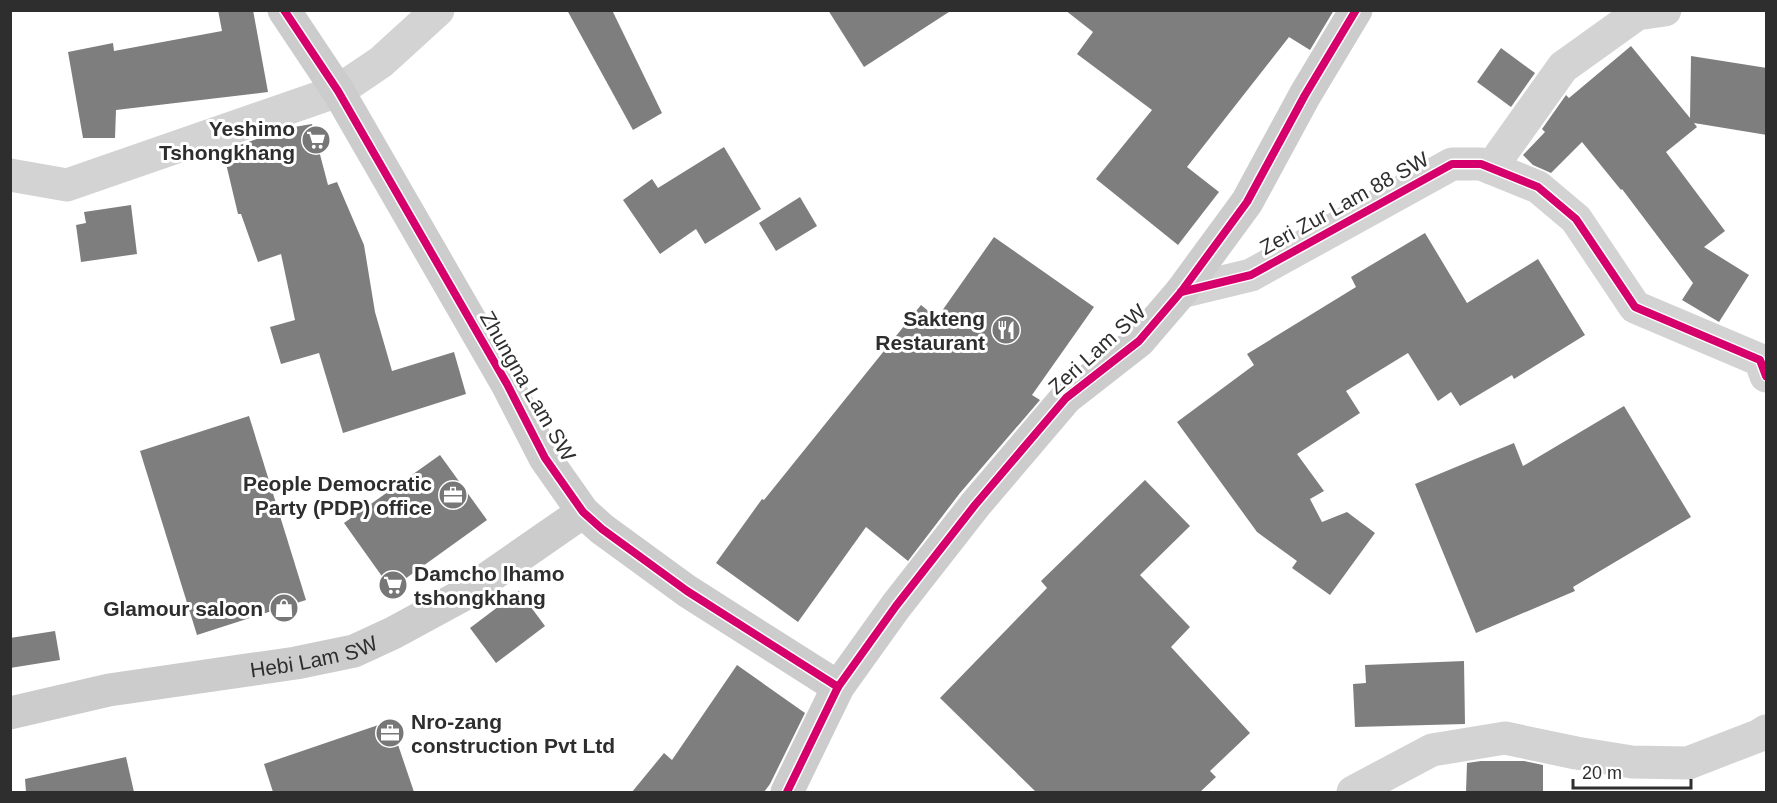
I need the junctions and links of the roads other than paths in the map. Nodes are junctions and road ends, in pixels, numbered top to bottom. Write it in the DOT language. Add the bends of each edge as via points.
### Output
graph roads {
  1 [pos="284,10"];
  2 [pos="438,10"];
  3 [pos="1356,10"];
  4 [pos="1665,10"];
  5 [pos="338,91"];
  6 [pos="1491,168"];
  7 [pos="10,175"];
  8 [pos="1181,292"];
  9 [pos="1767,376"];
  10 [pos="583,512"];
  11 [pos="838,687"];
  12 [pos="10,713"];
  13 [pos="1767,731"];
  14 [pos="788,792"];
  15 [pos="1353,792"];
  1 -- 5 [label="street, Zhungna Lam SW"];
  2 -- 5 [label="street" via="381,62"];
  3 -- 8 [label="street, Zeri Lam SW" via="1247,202"];
  4 -- 6 [label="street" via="1637,14 1563,67"];
  5 -- 7 [label="street" via="67,185"];
  5 -- 10 [label="street, Zhungna Lam SW" via="507,384 545,458"];
  6 -- 8 [label="street, Zeri Zur Lam 88 SW" via="1452,164 1251,275"];
  6 -- 9 [label="street, Zeri Zur Lam 88 SW" via="1538,187 1576,219 1635,307 1760,360"];
  8 -- 11 [label="street, Zeri Lam SW" via="1139,341 1066,399 975,505"];
  10 -- 11 [label="street, Zhungna Lam SW" via="687,591"];
  10 -- 12 [label="street, Hebi Lam SW" via="463,595 354,651 109,690"];
  11 -- 14 [label="street, Zeri Lam SW"];
  13 -- 15 [label="street" via="1688,763 1632,762 1505,738 1432,750"];
}
